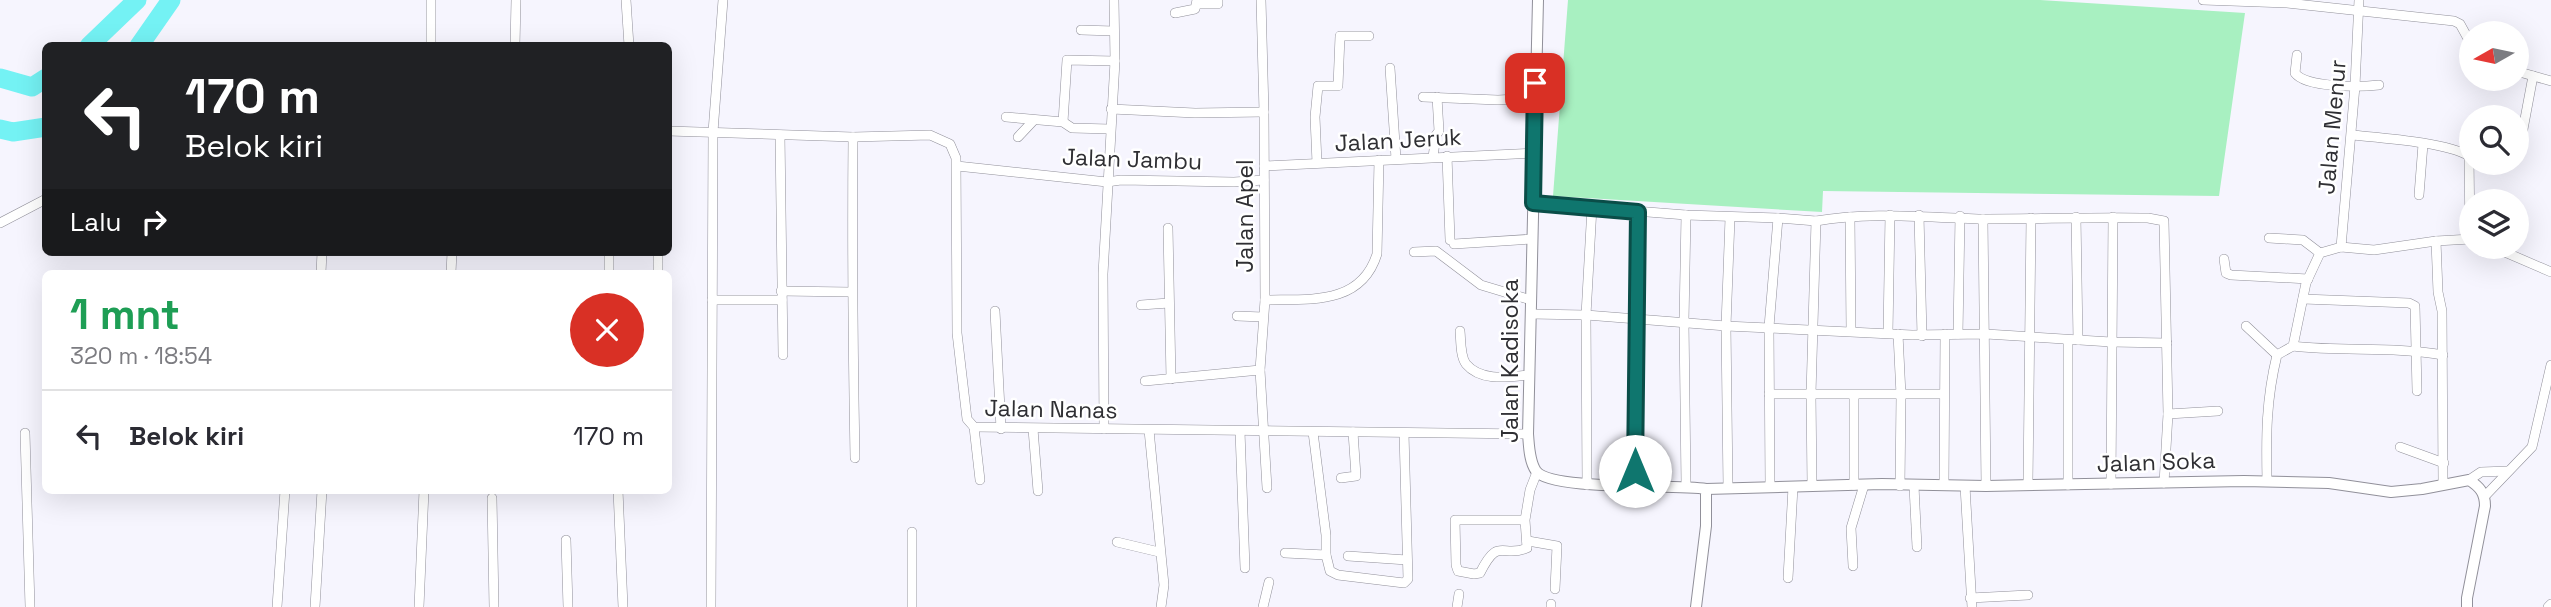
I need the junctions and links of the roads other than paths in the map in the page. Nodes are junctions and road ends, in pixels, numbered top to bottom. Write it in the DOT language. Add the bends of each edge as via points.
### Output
graph roads {
  1 [pos="431,0"];
  2 [pos="516,0"];
  3 [pos="626,0"];
  4 [pos="723,0"];
  5 [pos="1114,0"];
  6 [pos="1218,0"];
  7 [pos="1261,0"];
  8 [pos="1538,0"];
  9 [pos="2203,0"];
  10 [pos="1197,2"];
  11 [pos="2359,5"];
  12 [pos="1175,13"];
  13 [pos="2459,23"];
  14 [pos="1081,30"];
  15 [pos="1114,31"];
  16 [pos="1370,36"];
  17 [pos="431,42"];
  18 [pos="516,42"];
  19 [pos="629,42"];
  20 [pos="2297,55"];
  21 [pos="1115,61"];
  22 [pos="1390,68"];
  23 [pos="2529,75"];
  24 [pos="2533,76"];
  25 [pos="2551,80"];
  26 [pos="2379,85"];
  27 [pos="2355,86"];
  28 [pos="1423,97"];
  29 [pos="1437,97"];
  30 [pos="1535,98"];
  31 [pos="2528,105"];
  32 [pos="1111,109"];
  33 [pos="1264,112"];
  34 [pos="1006,117"];
  35 [pos="1034,120"];
  36 [pos="1063,122"];
  37 [pos="1110,129"];
  38 [pos="672,131"];
  39 [pos="713,132"];
  40 [pos="780,135"];
  41 [pos="2352,135"];
  42 [pos="1018,136"];
  43 [pos="853,137"];
  44 [pos="2423,144"];
  45 [pos="1534,153"];
  46 [pos="1447,156"];
  47 [pos="1433,157"];
  48 [pos="1396,159"];
  49 [pos="1378,160"];
  50 [pos="1317,163"];
  51 [pos="957,166"];
  52 [pos="1264,166"];
  53 [pos="1264,180"];
  54 [pos="1107,182"];
  55 [pos="2469,189"];
  56 [pos="2419,195"];
  57 [pos="42,201"];
  58 [pos="1533,203"];
  59 [pos="1592,207"];
  60 [pos="1638,212"];
  61 [pos="1686,215"];
  62 [pos="1890,215"];
  63 [pos="1919,215"];
  64 [pos="1960,216"];
  65 [pos="1850,217"];
  66 [pos="2076,217"];
  67 [pos="2113,217"];
  68 [pos="1730,218"];
  69 [pos="1778,218"];
  70 [pos="2031,218"];
  71 [pos="1983,219"];
  72 [pos="1816,221"];
  73 [pos="0,223"];
  74 [pos="1168,228"];
  75 [pos="2269,238"];
  76 [pos="1532,239"];
  77 [pos="2459,240"];
  78 [pos="2436,241"];
  79 [pos="2341,247"];
  80 [pos="1414,252"];
  81 [pos="2320,253"];
  82 [pos="2521,259"];
  83 [pos="2224,260"];
  84 [pos="2551,272"];
  85 [pos="2308,279"];
  86 [pos="851,292"];
  87 [pos="782,296"];
  88 [pos="2303,299"];
  89 [pos="712,300"];
  90 [pos="1265,300"];
  91 [pos="1531,300"];
  92 [pos="1169,303"];
  93 [pos="1141,305"];
  94 [pos="995,311"];
  95 [pos="1531,314"];
  96 [pos="1586,314"];
  97 [pos="1237,316"];
  98 [pos="1264,317"];
  99 [pos="1636,318"];
  100 [pos="1684,321"];
  101 [pos="1726,326"];
  102 [pos="2246,326"];
  103 [pos="1769,327"];
  104 [pos="1812,328"];
  105 [pos="1460,331"];
  106 [pos="1851,331"];
  107 [pos="1893,334"];
  108 [pos="1945,334"];
  109 [pos="1958,334"];
  110 [pos="1986,334"];
  111 [pos="1922,335"];
  112 [pos="2031,336"];
  113 [pos="2073,340"];
  114 [pos="2110,342"];
  115 [pos="2167,343"];
  116 [pos="2293,346"];
  117 [pos="2416,350"];
  118 [pos="783,355"];
  119 [pos="2277,355"];
  120 [pos="2443,355"];
  121 [pos="2551,369"];
  122 [pos="1260,370"];
  123 [pos="1530,375"];
  124 [pos="1171,379"];
  125 [pos="1145,381"];
  126 [pos="2417,391"];
  127 [pos="1769,394"];
  128 [pos="1811,394"];
  129 [pos="1944,394"];
  130 [pos="1854,395"];
  131 [pos="1901,395"];
  132 [pos="2218,411"];
  133 [pos="2168,414"];
  134 [pos="974,426"];
  135 [pos="1001,429"];
  136 [pos="1033,429"];
  137 [pos="1104,429"];
  138 [pos="1149,430"];
  139 [pos="1240,431"];
  140 [pos="1264,431"];
  141 [pos="1313,432"];
  142 [pos="1353,432"];
  143 [pos="25,433"];
  144 [pos="1404,433"];
  145 [pos="1528,434"];
  146 [pos="2400,447"];
  147 [pos="855,458"];
  148 [pos="2444,463"];
  149 [pos="2508,471"];
  150 [pos="1537,472"];
  151 [pos="1341,478"];
  152 [pos="2469,480"];
  153 [pos="980,481"];
  154 [pos="2267,481"];
  155 [pos="2164,483"];
  156 [pos="1635,484"];
  157 [pos="1944,484"];
  158 [pos="2028,484"];
  159 [pos="2111,484"];
  160 [pos="2444,484"];
  161 [pos="1587,485"];
  162 [pos="1686,485"];
  163 [pos="1859,485"];
  164 [pos="2068,485"];
  165 [pos="1812,486"];
  166 [pos="1900,486"];
  167 [pos="1914,486"];
  168 [pos="1965,486"];
  169 [pos="1986,486"];
  170 [pos="1770,487"];
  171 [pos="1793,487"];
  172 [pos="1267,488"];
  173 [pos="1728,488"];
  174 [pos="1706,489"];
  175 [pos="1038,491"];
  176 [pos="285,494"];
  177 [pos="322,494"];
  178 [pos="424,494"];
  179 [pos="618,494"];
  180 [pos="2485,496"];
  181 [pos="492,498"];
  182 [pos="1525,520"];
  183 [pos="912,532"];
  184 [pos="566,540"];
  185 [pos="1528,541"];
  186 [pos="1117,542"];
  187 [pos="1917,547"];
  188 [pos="1159,552"];
  189 [pos="1285,553"];
  190 [pos="1326,555"];
  191 [pos="1348,556"];
  192 [pos="1407,560"];
  193 [pos="1853,566"];
  194 [pos="1245,568"];
  195 [pos="1788,578"];
  196 [pos="1269,583"];
  197 [pos="1555,589"];
  198 [pos="1459,594"];
  199 [pos="2028,595"];
  200 [pos="1971,603"];
  201 [pos="30,607"];
  202 [pos="277,607"];
  203 [pos="315,607"];
  204 [pos="419,607"];
  205 [pos="494,607"];
  206 [pos="568,607"];
  207 [pos="623,607"];
  208 [pos="711,607"];
  209 [pos="912,607"];
  210 [pos="1161,607"];
  211 [pos="1263,607"];
  212 [pos="1457,607"];
  213 [pos="1696,607"];
  214 [pos="2468,607"];
  1 -- 17 [label="street"];
  2 -- 18 [label="street"];
  3 -- 19 [label="street"];
  4 -- 39 [label="street"];
  5 -- 15 [label="street"];
  6 -- 10 [label="street" via="1218,5"];
  7 -- 33 [label="street, Jalan Apel"];
  8 -- 30 [label="street, Jalan Kadisoka"];
  9 -- 11 [label="street"];
  10 -- 12 [label="street" via="1195,9"];
  11 -- 13 [label="street"];
  11 -- 27 [label="street, Jalan Menur"];
  14 -- 15 [label="street"];
  15 -- 21 [label="street"];
  16 -- 50 [label="street" via="1340,36 1338,86 1318,86"];
  20 -- 27 [label="street" via="2298,78"];
  21 -- 32 [label="street"];
  21 -- 36 [label="street" via="1067,60"];
  22 -- 48 [label="street"];
  23 -- 24 [label="street"];
  24 -- 25 [label="street"];
  24 -- 31 [label="street"];
  26 -- 27 [label="street"];
  27 -- 41 [label="street, Jalan Menur"];
  28 -- 29 [label="street"];
  29 -- 30 [label="street"];
  29 -- 47 [label="street" via="1439,131"];
  30 -- 45 [label="street, Jalan Kadisoka"];
  32 -- 33 [label="street"];
  32 -- 37 [label="street"];
  33 -- 52 [label="street, Jalan Apel"];
  34 -- 35 [label="street"];
  35 -- 36 [label="street"];
  35 -- 42 [label="street"];
  36 -- 37 [label="street" via="1072,128"];
  37 -- 54 [label="street"];
  38 -- 39 [label="street"];
  39 -- 40 [label="street"];
  39 -- 89 [label="street"];
  40 -- 43 [label="street"];
  40 -- 87 [label="street"];
  41 -- 44 [label="street"];
  41 -- 79 [label="street, Jalan Menur"];
  43 -- 51 [label="street" via="930,135 950,144"];
  43 -- 86 [label="street"];
  44 -- 55 [label="street" via="2469,156"];
  44 -- 56 [label="street"];
  45 -- 46 [label="street, Jalan Jeruk"];
  45 -- 58 [label="street, Jalan Kadisoka"];
  46 -- 47 [label="street, Jalan Jeruk"];
  46 -- 76 [label="street" via="1452,242"];
  47 -- 48 [label="street, Jalan Jeruk"];
  48 -- 49 [label="street, Jalan Jeruk"];
  49 -- 50 [label="street, Jalan Jeruk"];
  49 -- 90 [label="street" via="1377,254 1372,269 1346,292 1328,298"];
  50 -- 52 [label="street, Jalan Jeruk"];
  51 -- 54 [label="street, Jalan Jambu"];
  51 -- 134 [label="street, Jalan Nanas" via="957,334 967,419"];
  52 -- 53 [label="street, Jalan Apel"];
  53 -- 54 [label="street, Jalan Jambu"];
  53 -- 90 [label="street, Jalan Apel"];
  54 -- 137 [label="street"];
  57 -- 73 [label="street"];
  58 -- 59 [label="street"];
  58 -- 76 [label="street, Jalan Kadisoka"];
  59 -- 60 [label="street"];
  59 -- 96 [label="street"];
  60 -- 61 [label="street"];
  60 -- 99 [label="street"];
  61 -- 68 [label="street"];
  61 -- 100 [label="street"];
  62 -- 63 [label="street"];
  62 -- 65 [label="street"];
  62 -- 107 [label="street"];
  63 -- 64 [label="street"];
  63 -- 111 [label="street"];
  64 -- 71 [label="street"];
  64 -- 109 [label="street"];
  65 -- 72 [label="street"];
  65 -- 106 [label="street"];
  66 -- 67 [label="street"];
  66 -- 70 [label="street"];
  66 -- 113 [label="street"];
  67 -- 114 [label="street"];
  67 -- 115 [label="street" via="2164,221"];
  68 -- 69 [label="street"];
  68 -- 101 [label="street"];
  69 -- 72 [label="street"];
  69 -- 103 [label="street"];
  70 -- 71 [label="street"];
  70 -- 112 [label="street"];
  71 -- 110 [label="street"];
  72 -- 104 [label="street"];
  74 -- 92 [label="street"];
  75 -- 81 [label="street" via="2303,240"];
  76 -- 91 [label="street, Jalan Kadisoka"];
  77 -- 78 [label="street"];
  78 -- 79 [label="street" via="2374,250"];
  78 -- 120 [label="street"];
  79 -- 81 [label="street"];
  80 -- 91 [label="street" via="1436,251 1480,285"];
  81 -- 85 [label="street"];
  82 -- 84 [label="street"];
  83 -- 85 [label="street" via="2224,269 2231,275"];
  85 -- 88 [label="street"];
  86 -- 87 [label="street"];
  86 -- 147 [label="street"];
  87 -- 89 [label="street"];
  87 -- 118 [label="street"];
  88 -- 116 [label="street"];
  88 -- 117 [label="street" via="2409,303 2416,311"];
  89 -- 208 [label="street"];
  90 -- 98 [label="street, Jalan Apel"];
  91 -- 95 [label="street, Jalan Kadisoka"];
  92 -- 93 [label="street"];
  92 -- 124 [label="street"];
  94 -- 135 [label="street"];
  95 -- 96 [label="street"];
  95 -- 123 [label="street, Jalan Kadisoka"];
  96 -- 99 [label="street"];
  96 -- 161 [label="street"];
  97 -- 98 [label="street"];
  98 -- 122 [label="street, Jalan Apel"];
  99 -- 100 [label="street"];
  99 -- 156 [label="street"];
  100 -- 101 [label="street"];
  100 -- 162 [label="street"];
  101 -- 103 [label="street"];
  101 -- 173 [label="street"];
  102 -- 119 [label="street"];
  103 -- 104 [label="street"];
  103 -- 127 [label="street"];
  104 -- 106 [label="street"];
  104 -- 128 [label="street"];
  105 -- 123 [label="street" via="1466,363 1484,376"];
  106 -- 107 [label="street"];
  107 -- 111 [label="street"];
  107 -- 131 [label="street"];
  108 -- 109 [label="street"];
  108 -- 111 [label="street"];
  108 -- 129 [label="street"];
  109 -- 110 [label="street"];
  110 -- 112 [label="street"];
  110 -- 169 [label="street"];
  112 -- 113 [label="street"];
  112 -- 158 [label="street"];
  113 -- 114 [label="street"];
  113 -- 164 [label="street"];
  114 -- 115 [label="street"];
  114 -- 159 [label="street"];
  115 -- 133 [label="street"];
  116 -- 117 [label="street"];
  116 -- 119 [label="street"];
  117 -- 120 [label="street"];
  117 -- 126 [label="street"];
  119 -- 154 [label="street" via="2266,417"];
  120 -- 148 [label="street"];
  121 -- 149 [label="street" via="2532,447"];
  122 -- 124 [label="street"];
  122 -- 140 [label="street, Jalan Apel"];
  123 -- 145 [label="street, Jalan Kadisoka"];
  124 -- 125 [label="street"];
  127 -- 128 [label="street"];
  127 -- 170 [label="street"];
  128 -- 130 [label="street"];
  128 -- 165 [label="street"];
  129 -- 131 [label="street"];
  129 -- 157 [label="street"];
  130 -- 131 [label="street"];
  130 -- 163 [label="street"];
  131 -- 166 [label="street"];
  132 -- 133 [label="street"];
  133 -- 155 [label="street"];
  134 -- 135 [label="street, Jalan Nanas"];
  134 -- 153 [label="street"];
  135 -- 136 [label="street, Jalan Nanas"];
  136 -- 137 [label="street, Jalan Nanas"];
  136 -- 175 [label="street"];
  137 -- 138 [label="street, Jalan Nanas"];
  138 -- 139 [label="street, Jalan Nanas"];
  138 -- 188 [label="street"];
  139 -- 140 [label="street, Jalan Nanas"];
  139 -- 194 [label="street"];
  140 -- 141 [label="street, Jalan Nanas"];
  140 -- 172 [label="street, Jalan Apel"];
  141 -- 142 [label="street, Jalan Nanas"];
  141 -- 190 [label="street"];
  142 -- 144 [label="street, Jalan Nanas"];
  142 -- 151 [label="street" via="1356,476"];
  143 -- 201 [label="street"];
  144 -- 145 [label="street, Jalan Nanas"];
  144 -- 192 [label="street"];
  145 -- 150 [label="street, Jalan Kadisoka"];
  146 -- 148 [label="street"];
  148 -- 160 [label="street"];
  149 -- 152 [label="street" via="2481,472"];
  149 -- 180 [label="street"];
  150 -- 161 [label="street, Jalan Kadisoka" via="1545,478"];
  150 -- 182 [label="street"];
  152 -- 160 [label="street, Jalan Soka"];
  152 -- 180 [label="street"];
  154 -- 155 [label="street, Jalan Soka"];
  154 -- 160 [label="street, Jalan Soka" via="2391,492"];
  155 -- 159 [label="street, Jalan Soka"];
  156 -- 161 [label="street, Jalan Kadisoka"];
  156 -- 162 [label="street, Jalan Kadisoka"];
  157 -- 167 [label="street, Jalan Soka"];
  157 -- 168 [label="street, Jalan Soka"];
  158 -- 164 [label="street, Jalan Soka"];
  158 -- 169 [label="street, Jalan Soka"];
  159 -- 164 [label="street, Jalan Soka"];
  162 -- 174 [label="street, Jalan Kadisoka"];
  163 -- 165 [label="street, Jalan Soka"];
  163 -- 166 [label="street, Jalan Soka"];
  163 -- 193 [label="street" via="1851,528"];
  165 -- 171 [label="street, Jalan Soka"];
  166 -- 167 [label="street, Jalan Soka"];
  167 -- 187 [label="street"];
  168 -- 169 [label="street, Jalan Soka"];
  168 -- 200 [label="street"];
  170 -- 171 [label="street, Jalan Soka"];
  170 -- 173 [label="street, Jalan Soka"];
  171 -- 195 [label="street"];
  173 -- 174 [label="street, Jalan Soka"];
  174 -- 213 [label="street"];
  176 -- 202 [label="street"];
  177 -- 203 [label="street"];
  178 -- 204 [label="street"];
  179 -- 207 [label="street"];
  180 -- 214 [label="street"];
  181 -- 205 [label="street"];
  182 -- 185 [label="street"];
  182 -- 185 [label="street" via="1455,520 1458,571 1480,572 1493,552 1524,550"];
  183 -- 209 [label="street"];
  184 -- 206 [label="street"];
  185 -- 197 [label="street" via="1557,546"];
  186 -- 188 [label="street"];
  188 -- 210 [label="street" via="1164,585"];
  189 -- 190 [label="street"];
  190 -- 192 [label="street" via="1333,574 1404,583"];
  191 -- 192 [label="street"];
  196 -- 211 [label="street"];
  198 -- 212 [label="street"];
  199 -- 200 [label="street"];
}
